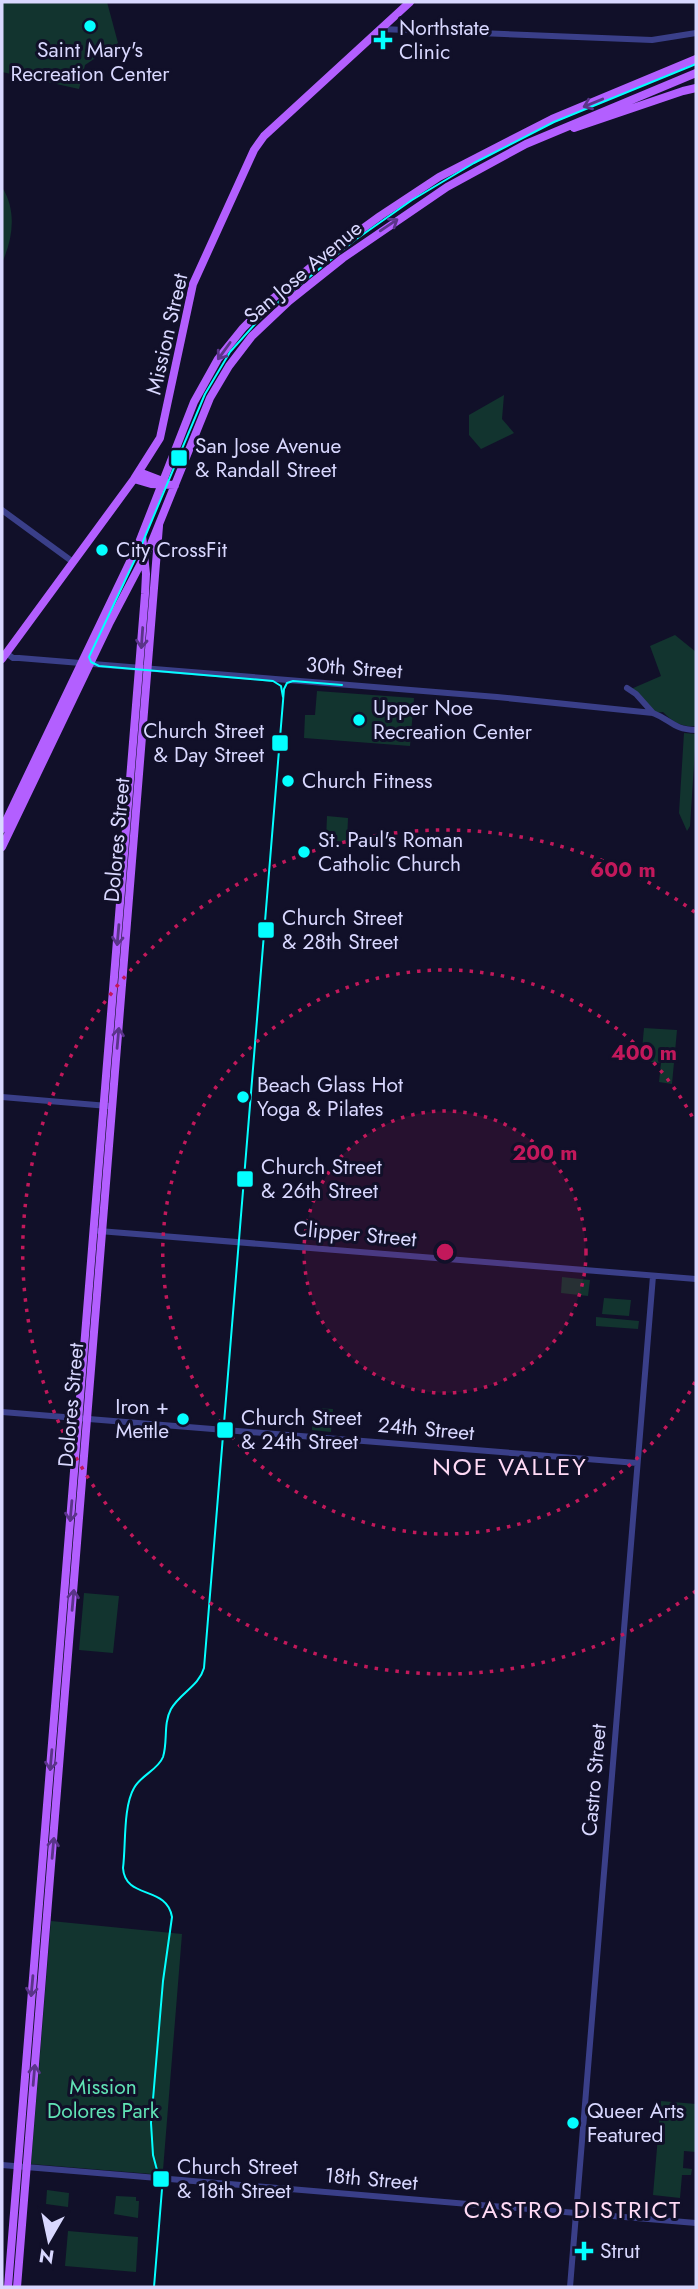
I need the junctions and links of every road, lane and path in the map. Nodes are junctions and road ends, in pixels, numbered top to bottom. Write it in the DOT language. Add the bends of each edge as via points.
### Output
graph roads {
  1 [pos="410,2"];
  2 [pos="380,29"];
  3 [pos="696,33"];
  4 [pos="696,58"];
  5 [pos="696,74"];
  6 [pos="696,88"];
  7 [pos="548,134"];
  8 [pos="136,476"];
  9 [pos="146,483"];
  10 [pos="161,483"];
  11 [pos="175,485"];
  12 [pos="155,501"];
  13 [pos="2,510"];
  14 [pos="159,526"];
  15 [pos="142,535"];
  16 [pos="143,559"];
  17 [pos="73,562"];
  18 [pos="130,584"];
  19 [pos="145,594"];
  20 [pos="148,610"];
  21 [pos="4,656"];
  22 [pos="85,664"];
  23 [pos="139,668"];
  24 [pos="149,669"];
  25 [pos="627,688"];
  26 [pos="653,713"];
  27 [pos="696,730"];
  28 [pos="2,829"];
  29 [pos="2,847"];
  30 [pos="2,1097"];
  31 [pos="108,1106"];
  32 [pos="98,1230"];
  33 [pos="653,1276"];
  34 [pos="696,1279"];
  35 [pos="2,1412"];
  36 [pos="83,1418"];
  37 [pos="638,1463"];
  38 [pos="2,2165"];
  39 [pos="22,2167"];
  40 [pos="577,2213"];
  41 [pos="696,2223"];
  42 [pos="8,2287"];
  43 [pos="17,2287"];
  44 [pos="570,2287"];
  1 -- 2 [label="main road, Mission Street"];
  2 -- 3 [label="street" via="652,40"];
  2 -- 8 [label="main road, Mission Street" via="254,150 193,284 162,431"];
  4 -- 10 [label="main road, San Jose Avenue, one-way" via="552,120 439,177 299,276 251,319 218,359 189,412"];
  5 -- 7 [label="main road, San Jose Avenue"];
  6 -- 7 [label="main road"];
  11 -- 7 [label="main road, San Jose Avenue, one-way" via="215,387 244,345 270,318 409,211 492,161"];
  8 -- 9 [label="main road"];
  8 -- 10 [label="main road"];
  8 -- 17 [label="main road, Mission Street"];
  9 -- 10 [label="main road"];
  9 -- 12 [label="main road"];
  10 -- 11 [label="main road"];
  10 -- 12 [label="main road, San Jose Avenue"];
  11 -- 14 [label="main road, San Jose Avenue"];
  12 -- 15 [label="main road, San Jose Avenue"];
  13 -- 17 [label="street"];
  14 -- 16 [label="main road, San Jose Avenue"];
  14 -- 20 [label="main road, Dolores Street"];
  15 -- 16 [label="main road, Dolores Street"];
  15 -- 22 [label="main road, San Jose Avenue"];
  16 -- 18 [label="main road, San Jose Avenue"];
  16 -- 19 [label="main road, Dolores Street"];
  17 -- 21 [label="main road, Mission Street"];
  18 -- 19 [label="main road" via="138,585"];
  18 -- 22 [label="main road, San Jose Avenue"];
  19 -- 20 [label="main road, Dolores Street"];
  20 -- 23 [label="main road, Dolores Street, one-way"];
  20 -- 24 [label="main road, Dolores Street"];
  21 -- 22 [label="street, 30th Street"];
  22 -- 23 [label="street, 30th Street"];
  22 -- 28 [label="main road, San Jose Avenue"];
  22 -- 29 [label="main road, San Jose Avenue"];
  23 -- 24 [label="street, 30th Street"];
  23 -- 31 [label="main road, Dolores Street, one-way"];
  24 -- 26 [label="street, 30th Street"];
  31 -- 24 [label="main road, Dolores Street, one-way"];
  25 -- 26 [label="street"];
  26 -- 27 [label="street, 30th Street" via="671,725"];
  30 -- 31 [label="street"];
  31 -- 32 [label="main road, Dolores Street"];
  32 -- 33 [label="street, Clipper Street"];
  32 -- 36 [label="main road, Dolores Street"];
  33 -- 34 [label="street, Clipper Street"];
  33 -- 37 [label="street, Castro Street"];
  35 -- 36 [label="street, 24th Street"];
  36 -- 37 [label="street, 24th Street"];
  36 -- 39 [label="main road, Dolores Street"];
  37 -- 40 [label="street, Castro Street"];
  38 -- 39 [label="street, 18th Street"];
  39 -- 40 [label="street, 18th Street"];
  39 -- 42 [label="main road, Dolores Street"];
  39 -- 43 [label="main road, Dolores Street"];
  40 -- 41 [label="street, 18th Street"];
  40 -- 44 [label="street, Castro Street"];
}
